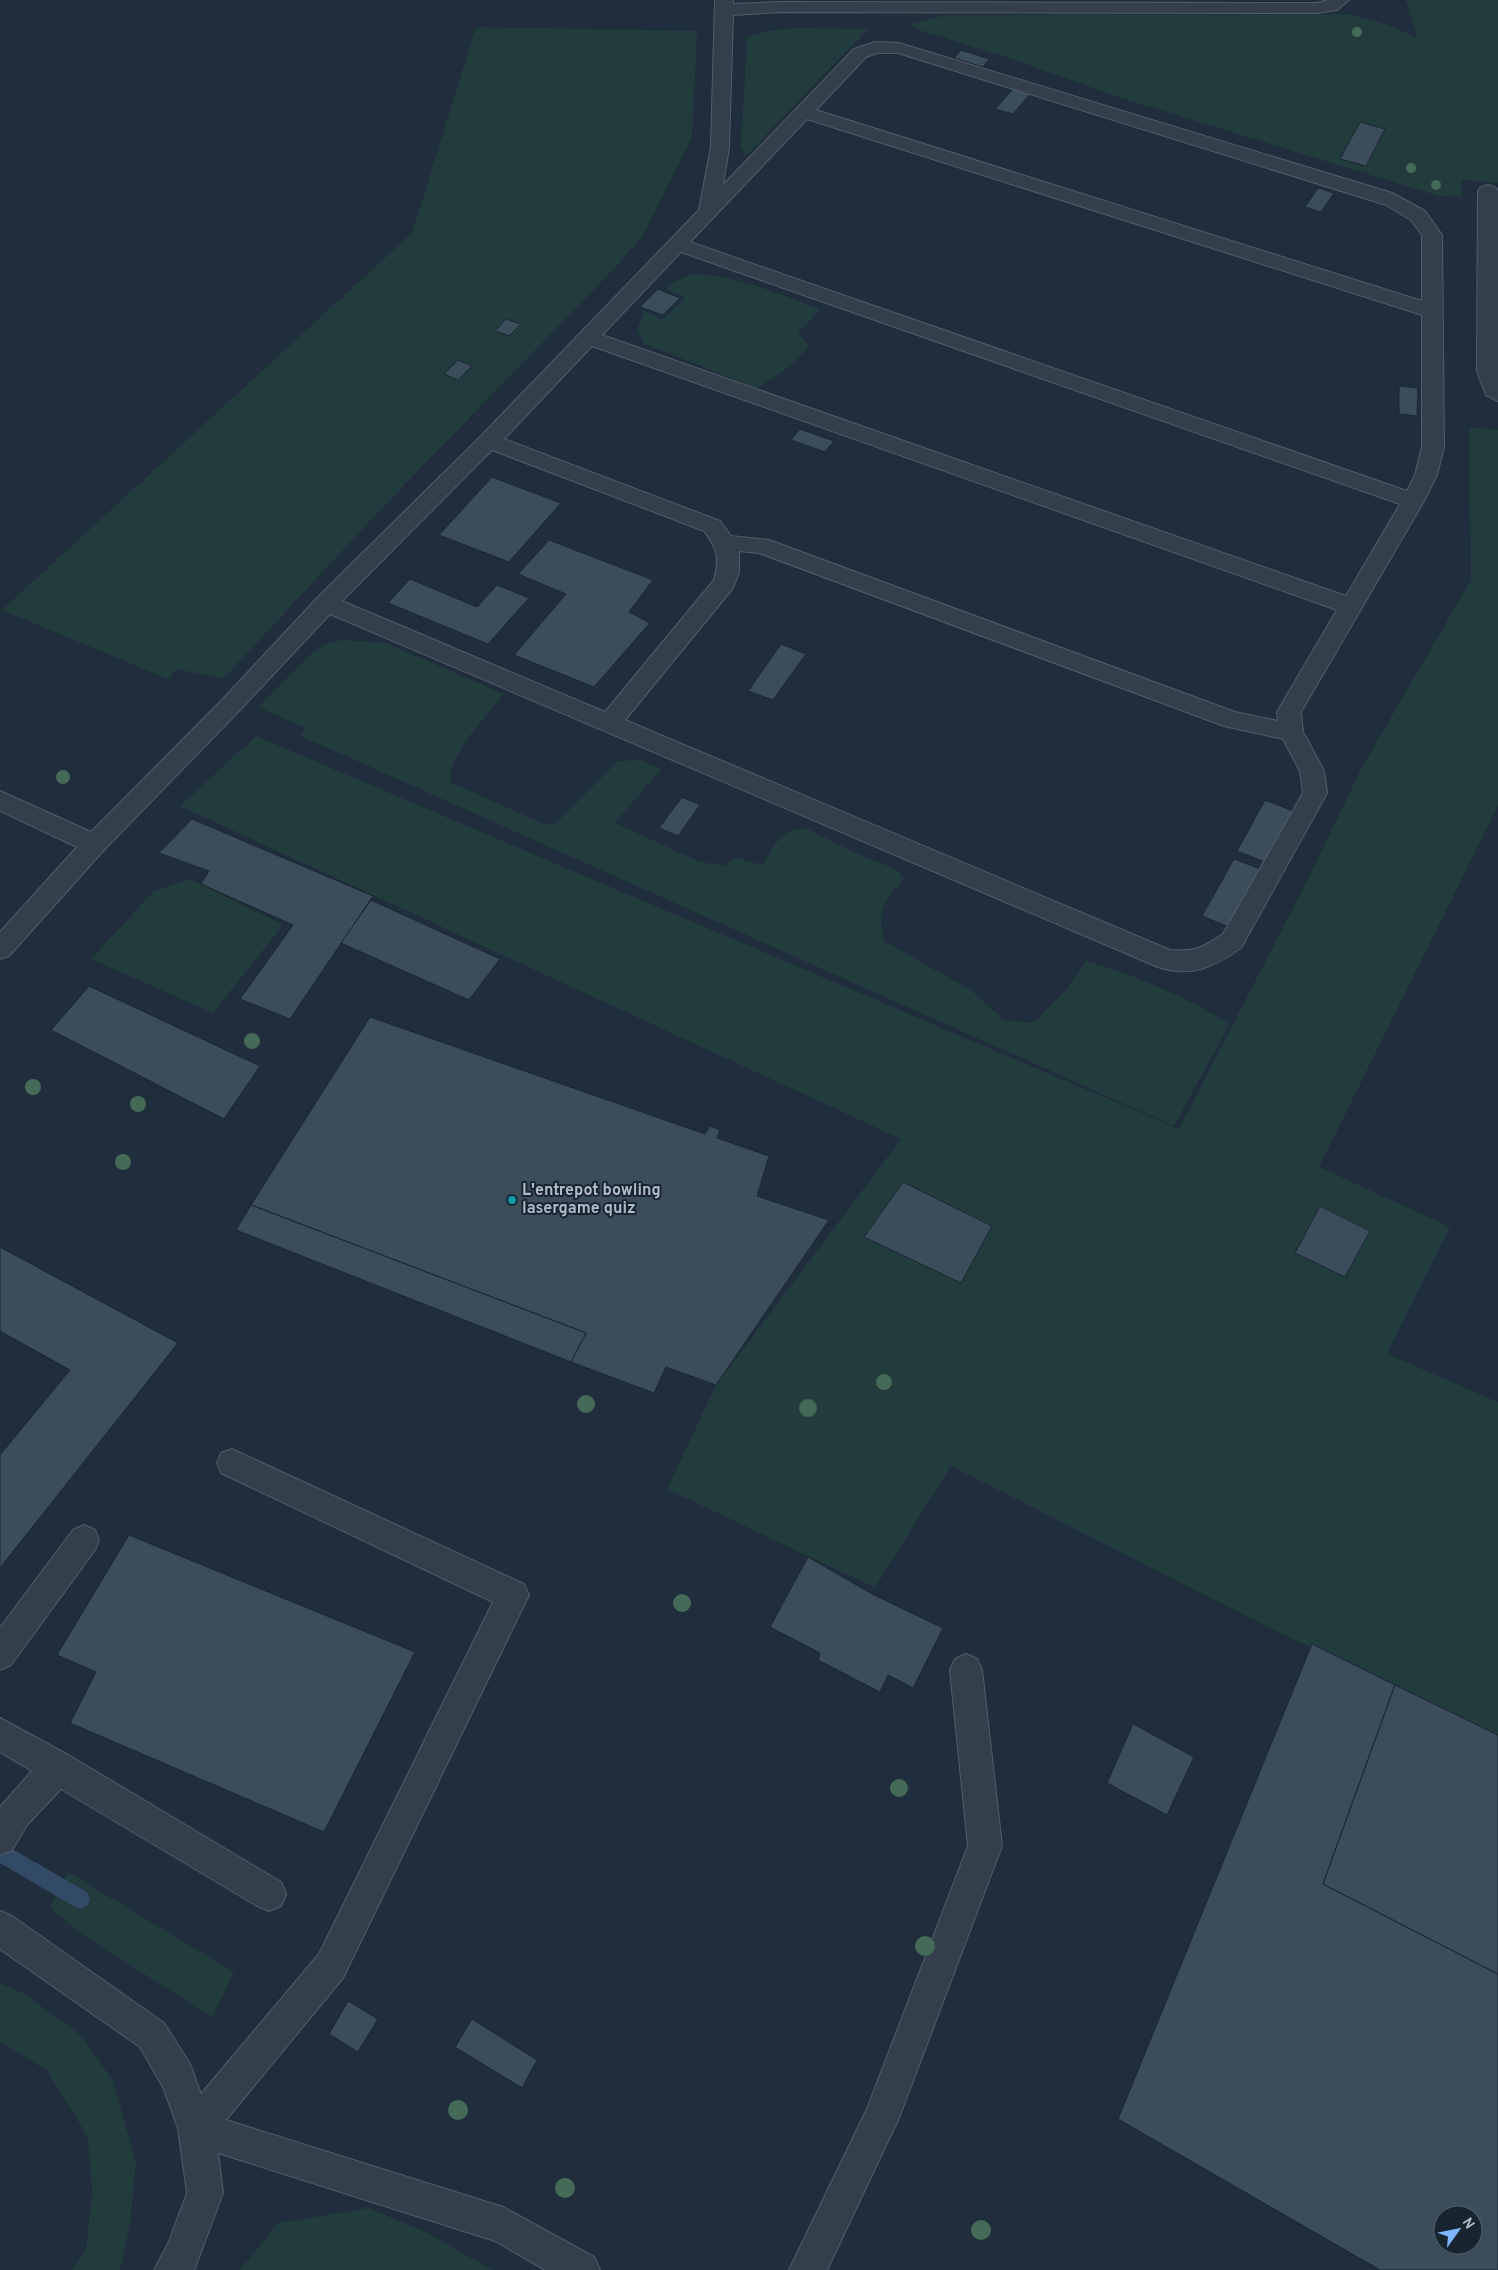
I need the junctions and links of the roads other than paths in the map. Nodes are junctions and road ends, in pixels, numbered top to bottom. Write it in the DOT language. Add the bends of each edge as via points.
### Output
graph roads {
  1 [pos="1340,0"];
  2 [pos="724,5"];
  3 [pos="804,112"];
  4 [pos="1488,191"];
  5 [pos="708,212"];
  6 [pos="677,244"];
  7 [pos="1432,311"];
  8 [pos="588,338"];
  9 [pos="1498,394"];
  10 [pos="489,441"];
  11 [pos="1413,501"];
  12 [pos="727,544"];
  13 [pos="326,603"];
  14 [pos="1350,606"];
  15 [pos="609,724"];
  16 [pos="1292,732"];
  17 [pos="0,800"];
  18 [pos="94,844"];
  19 [pos="0,949"];
  20 [pos="232,1463"];
  21 [pos="84,1540"];
  22 [pos="0,1654"];
  23 [pos="966,1670"];
  24 [pos="0,1734"];
  25 [pos="58,1768"];
  26 [pos="0,1838"];
  27 [pos="269,1894"];
  28 [pos="0,1928"];
  29 [pos="196,2128"];
  30 [pos="173,2270"];
  31 [pos="581,2270"];
  32 [pos="808,2270"];
  1 -- 2 [label="street" via="1332,6 1317,8"];
  2 -- 5 [label="street" via="720,147"];
  3 -- 5 [label="street"];
  3 -- 7 [label="street"];
  3 -- 7 [label="street" via="860,53 875,47 899,48 1385,197 1411,209 1425,221 1432,235"];
  4 -- 9 [label="street" via="1487,371 1493,390"];
  5 -- 6 [label="street"];
  6 -- 8 [label="street"];
  6 -- 11 [label="street"];
  7 -- 11 [label="street" via="1432,447 1426,475"];
  8 -- 10 [label="street"];
  8 -- 14 [label="street"];
  10 -- 12 [label="street" via="712,526"];
  10 -- 13 [label="street"];
  11 -- 14 [label="street"];
  12 -- 15 [label="street" via="730,563 725,582"];
  12 -- 16 [label="street" via="761,545 1232,720"];
  13 -- 15 [label="street"];
  13 -- 18 [label="street"];
  14 -- 16 [label="street" via="1289,712"];
  15 -- 16 [label="street" via="1167,960 1188,962 1209,957 1232,941 1315,793 1312,771"];
  17 -- 18 [label="street"];
  18 -- 19 [label="street"];
  20 -- 29 [label="street" via="514,1595 331,1966"];
  21 -- 22 [label="street"];
  23 -- 32 [label="street" via="985,1846 881,2118"];
  24 -- 25 [label="street"];
  25 -- 26 [label="street" via="15,1813"];
  25 -- 27 [label="street"];
  28 -- 29 [label="street" via="152,2035 177,2077"];
  29 -- 30 [label="street" via="205,2193 182,2256"];
  29 -- 31 [label="street" via="503,2225"];
}
